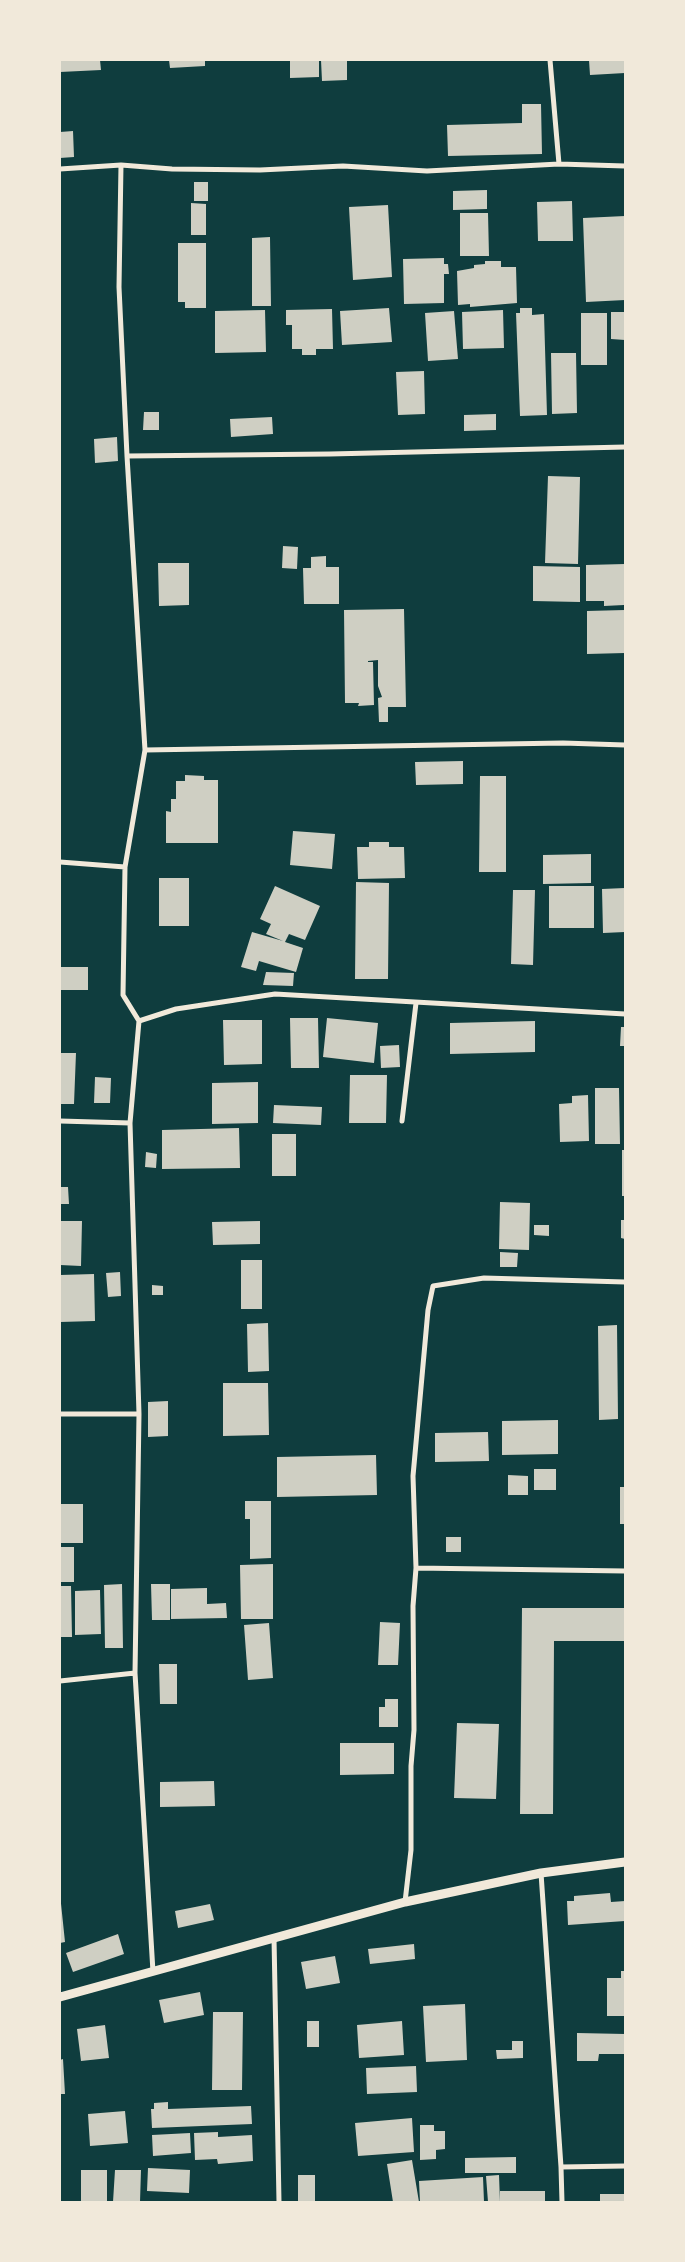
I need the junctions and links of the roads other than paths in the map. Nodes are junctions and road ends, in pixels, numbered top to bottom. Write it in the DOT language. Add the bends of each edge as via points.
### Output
graph roads {
  1 [pos="550,60"];
  2 [pos="559,164"];
  3 [pos="121,165"];
  4 [pos="625,166"];
  5 [pos="60,169"];
  6 [pos="625,447"];
  7 [pos="127,456"];
  8 [pos="625,745"];
  9 [pos="145,750"];
  10 [pos="60,862"];
  11 [pos="125,868"];
  12 [pos="416,1004"];
  13 [pos="625,1014"];
  14 [pos="139,1021"];
  15 [pos="60,1121"];
  16 [pos="402,1121"];
  17 [pos="130,1123"];
  18 [pos="625,1282"];
  19 [pos="60,1414"];
  20 [pos="139,1414"];
  21 [pos="416,1568"];
  22 [pos="625,1571"];
  23 [pos="135,1673"];
  24 [pos="60,1681"];
  25 [pos="625,1862"];
  26 [pos="541,1873"];
  27 [pos="405,1902"];
  28 [pos="274,1938"];
  29 [pos="152,1972"];
  30 [pos="60,1997"];
  31 [pos="625,2166"];
  32 [pos="561,2167"];
  33 [pos="279,2202"];
  34 [pos="562,2202"];
  1 -- 2 [label="street"];
  2 -- 3 [label="street" via="428,171 343,166 260,170"];
  2 -- 4 [label="street"];
  3 -- 5 [label="street"];
  3 -- 7 [label="street" via="119,287"];
  6 -- 7 [label="street"];
  7 -- 9 [label="street"];
  8 -- 9 [label="street" via="563,743"];
  9 -- 11 [label="street"];
  10 -- 11 [label="street"];
  11 -- 14 [label="street" via="123,995"];
  12 -- 13 [label="street"];
  12 -- 14 [label="street" via="275,994 176,1009"];
  12 -- 16 [label="street"];
  14 -- 17 [label="street"];
  15 -- 17 [label="street"];
  17 -- 20 [label="street"];
  18 -- 21 [label="street" via="484,1278 433,1286 413,1476"];
  19 -- 20 [label="street"];
  20 -- 23 [label="street"];
  21 -- 22 [label="street"];
  21 -- 27 [label="street" via="411,1850"];
  23 -- 24 [label="street"];
  23 -- 29 [label="street"];
  25 -- 26 [label="street"];
  26 -- 27 [label="street"];
  26 -- 32 [label="street"];
  27 -- 28 [label="street"];
  28 -- 29 [label="street"];
  28 -- 33 [label="street"];
  29 -- 30 [label="street"];
  31 -- 32 [label="street"];
  32 -- 34 [label="street"];
}
